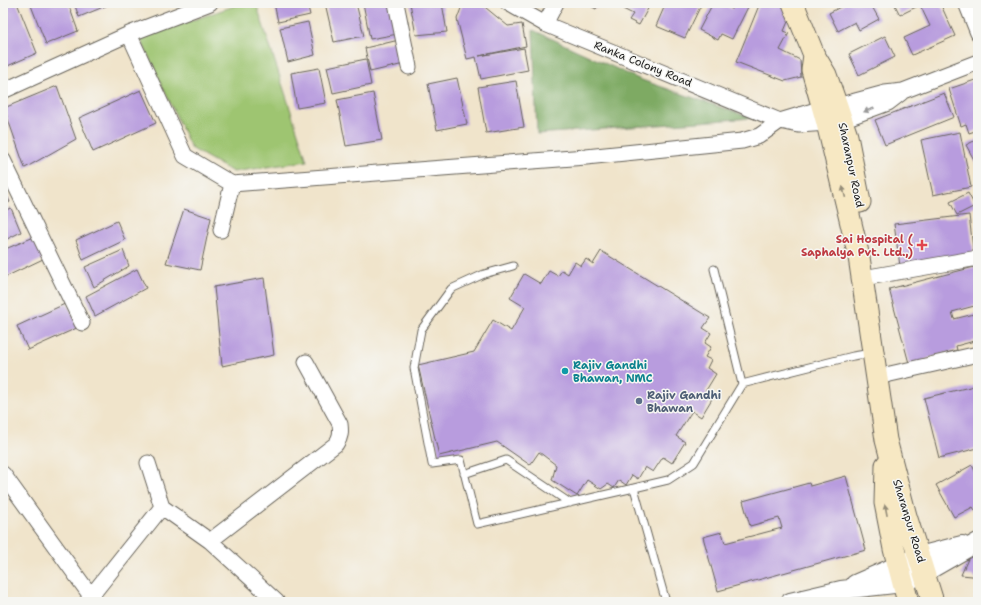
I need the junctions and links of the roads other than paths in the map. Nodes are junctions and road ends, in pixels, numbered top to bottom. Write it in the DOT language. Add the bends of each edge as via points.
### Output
graph roads {
  1 [pos="210,3"];
  2 [pos="396,3"];
  3 [pos="508,3"];
  4 [pos="556,3"];
  5 [pos="792,3"];
  6 [pos="966,3"];
  7 [pos="545,24"];
  8 [pos="978,33"];
  9 [pos="129,34"];
  10 [pos="978,62"];
  11 [pos="408,67"];
  12 [pos="3,91"];
  13 [pos="832,114"];
  14 [pos="780,121"];
  15 [pos="3,160"];
  16 [pos="232,184"];
  17 [pos="221,230"];
  18 [pos="978,258"];
  19 [pos="513,266"];
  20 [pos="714,269"];
  21 [pos="863,278"];
  22 [pos="82,323"];
  23 [pos="873,352"];
  24 [pos="978,354"];
  25 [pos="306,362"];
  26 [pos="877,377"];
  27 [pos="742,384"];
  28 [pos="886,440"];
  29 [pos="148,463"];
  30 [pos="3,474"];
  31 [pos="464,474"];
  32 [pos="634,488"];
  33 [pos="570,502"];
  34 [pos="162,507"];
  35 [pos="911,532"];
  36 [pos="892,539"];
  37 [pos="210,541"];
  38 [pos="978,541"];
  39 [pos="942,556"];
  40 [pos="922,564"];
  41 [pos="878,579"];
  42 [pos="902,588"];
  43 [pos="89,599"];
  44 [pos="932,600"];
  45 [pos="277,602"];
  46 [pos="666,602"];
  47 [pos="790,602"];
  1 -- 9 [label="street"];
  2 -- 11 [label="street"];
  3 -- 7 [label="street, Ranka Colony Road"];
  4 -- 7 [label="street"];
  5 -- 13 [label="main road, Sharanpur Road" via="826,75"];
  6 -- 8 [label="street"];
  7 -- 14 [label="street, Ranka Colony Road"];
  9 -- 12 [label="street"];
  9 -- 16 [label="street" via="184,156"];
  10 -- 13 [label="street, Ranka Colony Road" via="903,91 885,93"];
  13 -- 14 [label="street, Ranka Colony Road" via="799,125"];
  13 -- 21 [label="main road, Sharanpur Road" via="847,136 861,204 860,257"];
  14 -- 16 [label="street" via="759,136 742,142 586,157"];
  15 -- 22 [label="street"];
  16 -- 17 [label="street"];
  18 -- 21 [label="street"];
  19 -- 31 [label="lane" via="484,274 451,289 421,330 414,368 432,464 461,460"];
  20 -- 27 [label="lane"];
  21 -- 23 [label="main road, Sharanpur Road"];
  23 -- 26 [label="main road, Sharanpur Road"];
  23 -- 27 [label="lane"];
  24 -- 26 [label="street"];
  25 -- 37 [label="street" via="340,424 340,438 336,444"];
  26 -- 28 [label="main road, Sharanpur Road"];
  27 -- 32 [label="lane" via="694,463 668,480"];
  28 -- 35 [label="main road, Sharanpur Road"];
  36 -- 28 [label="main road, Sharanpur Road, one-way" via="885,503"];
  29 -- 34 [label="street"];
  30 -- 43 [label="street"];
  31 -- 33 [label="lane" via="506,460"];
  31 -- 33 [label="lane" via="477,524"];
  32 -- 33 [label="lane"];
  32 -- 46 [label="lane"];
  34 -- 37 [label="street"];
  34 -- 43 [label="street"];
  35 -- 39 [label="street"];
  35 -- 40 [label="main road, Sharanpur Road"];
  36 -- 41 [label="street"];
  36 -- 42 [label="main road, Sharanpur Road"];
  37 -- 45 [label="street"];
  38 -- 39 [label="street"];
  39 -- 40 [label="street"];
  39 -- 44 [label="street"];
  40 -- 42 [label="street"];
  40 -- 44 [label="main road, Sharanpur Road"];
  41 -- 42 [label="street"];
  41 -- 47 [label="street"];
}
